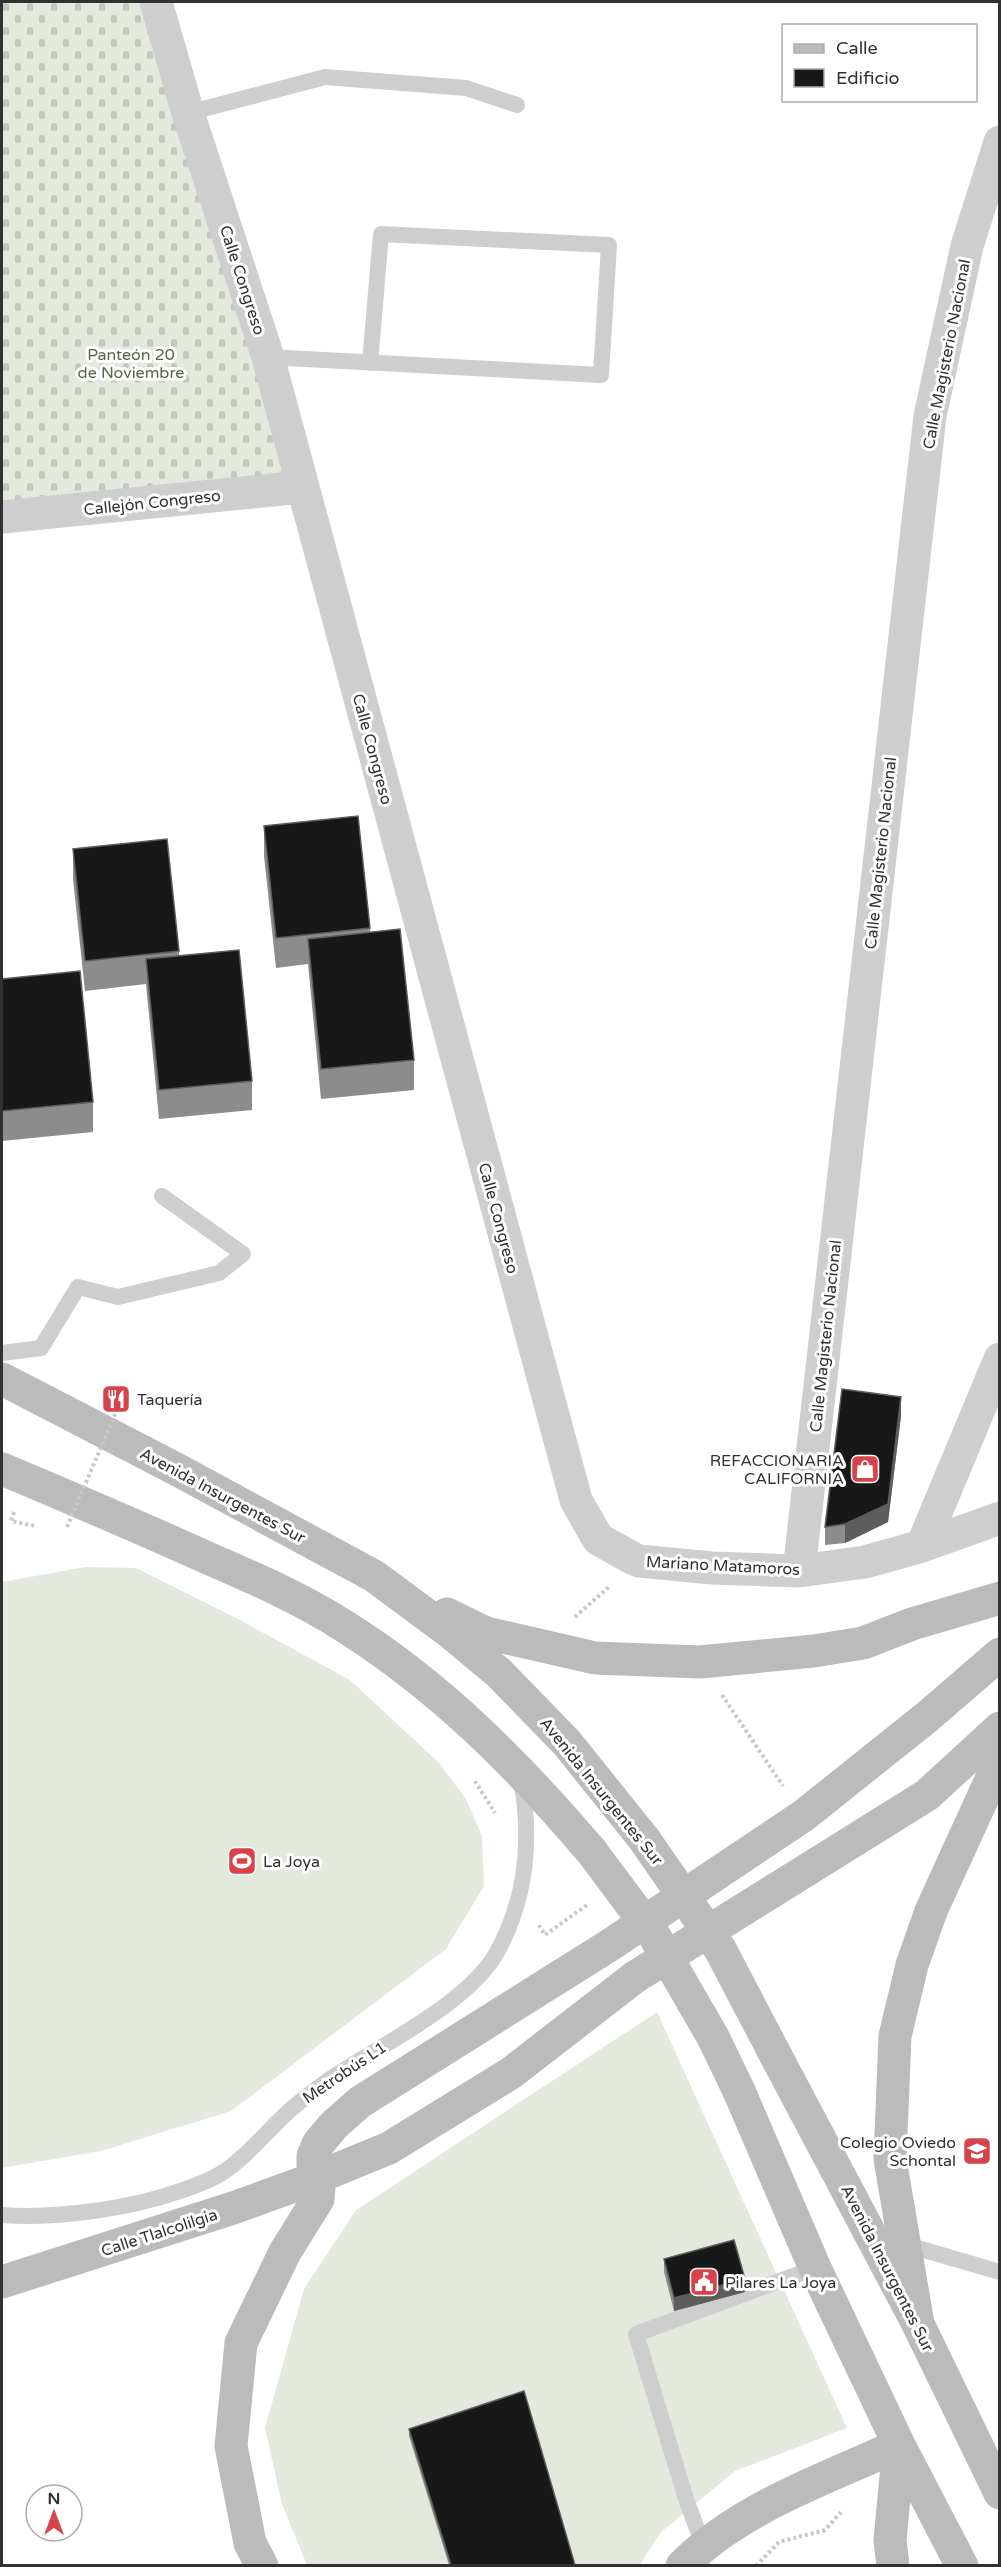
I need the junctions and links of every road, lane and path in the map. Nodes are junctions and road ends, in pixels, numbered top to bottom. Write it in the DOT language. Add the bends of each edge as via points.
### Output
graph roads {
  1 [pos="156,2"];
  2 [pos="518,105"];
  3 [pos="188,113"];
  4 [pos="999,142"];
  5 [pos="268,357"];
  6 [pos="370,363"];
  7 [pos="302,487"];
  8 [pos="2,517"];
  9 [pos="162,1196"];
  10 [pos="2,1353"];
  11 [pos="999,1359"];
  12 [pos="2,1379"];
  13 [pos="119,1405"];
  14 [pos="2,1469"];
  15 [pos="576,1500"];
  16 [pos="999,1518"];
  17 [pos="11,1521"];
  18 [pos="40,1527"];
  19 [pos="67,1527"];
  20 [pos="60,1530"];
  21 [pos="70,1535"];
  22 [pos="922,1546"];
  23 [pos="634,1559"];
  24 [pos="799,1571"];
  25 [pos="374,1576"];
  26 [pos="999,1598"];
  27 [pos="540,1646"];
  28 [pos="999,1654"];
  29 [pos="700,1662"];
  30 [pos="999,1728"];
  31 [pos="999,1760"];
  32 [pos="519,1769"];
  33 [pos="472,1778"];
  34 [pos="990,1803"];
  35 [pos="497,1815"];
  36 [pos="803,1816"];
  37 [pos="524,1880"];
  38 [pos="610,1945"];
  39 [pos="316,2178"];
  40 [pos="2,2214"];
  41 [pos="904,2244"];
  42 [pos="815,2268"];
  43 [pos="999,2272"];
  44 [pos="2,2282"];
  45 [pos="918,2324"];
  46 [pos="899,2445"];
  47 [pos="999,2493"];
  48 [pos="692,2555"];
  49 [pos="262,2565"];
  50 [pos="893,2565"];
  51 [pos="962,2565"];
  1 -- 3 [label="street, Calle Congreso"];
  2 -- 3 [label="lane" via="466,88 325,77"];
  3 -- 5 [label="street, Calle Congreso"];
  4 -- 24 [label="street, Calle Magisterio Nacional" via="968,246 930,416"];
  5 -- 6 [label="lane"];
  5 -- 7 [label="street, Calle Congreso"];
  6 -- 6 [label="lane" via="601,375 609,245 381,234"];
  7 -- 8 [label="street, Callejón Congreso"];
  7 -- 15 [label="street, Calle Congreso"];
  9 -- 10 [label="lane" via="243,1254 219,1273 118,1297 78,1287 41,1348"];
  11 -- 22 [label="street"];
  12 -- 25 [label="main road, Avenida Insurgentes Sur"];
  13 -- 19 [label="path, bridge"];
  14 -- 32 [label="main road" via="271,1586 343,1624 459,1710"];
  15 -- 23 [label="street, Mariano Matamoros" via="598,1539"];
  16 -- 22 [label="street, Mariano Matamoros"];
  17 -- 18 [label="path"];
  20 -- 21 [label="path"];
  22 -- 24 [label="street, Mariano Matamoros" via="865,1562"];
  23 -- 24 [label="street, Mariano Matamoros" via="712,1568"];
  23 -- 27 [label="path" via="600,1597"];
  25 -- 27 [label="main road" via="486,1633"];
  25 -- 45 [label="main road, Avenida Insurgentes Sur, bridge" via="499,1673 567,1743 644,1839 720,1949"];
  26 -- 29 [label="main road" via="863,1643"];
  27 -- 29 [label="main road" via="595,1658"];
  28 -- 36 [label="main road"];
  29 -- 36 [label="path"];
  30 -- 39 [label="main road, Calle Tlalcolilgia" via="927,1795 635,1977 511,2073 389,2148"];
  31 -- 34 [label="main road"];
  32 -- 37 [label="lane, Metrobús L1" via="526,1807"];
  32 -- 42 [label="main road, bridge" via="591,1851 654,1935 713,2037"];
  33 -- 35 [label="path"];
  34 -- 41 [label="main road" via="931,1911 912,1965 895,2036 890,2159"];
  36 -- 38 [label="main road"];
  37 -- 38 [label="path" via="532,1912 545,1935 587,1905"];
  37 -- 40 [label="lane, Metrobús L1" via="511,1923 483,1973 455,1999 288,2111 228,2169 180,2191 124,2205 69,2214"];
  38 -- 39 [label="main road" via="360,2102 318,2144 313,2156"];
  39 -- 44 [label="main road, Calle Tlalcolilgia"];
  39 -- 49 [label="main road" via="318,2199 285,2252 241,2343 231,2446 250,2544"];
  41 -- 43 [label="lane"];
  41 -- 45 [label="main road"];
  42 -- 46 [label="main road"];
  42 -- 48 [label="lane" via="636,2334 686,2499"];
  45 -- 47 [label="main road, Avenida Insurgentes Sur"];
  46 -- 48 [label="main road" via="743,2517"];
  46 -- 50 [label="main road" via="890,2540"];
  46 -- 51 [label="main road"];
}
